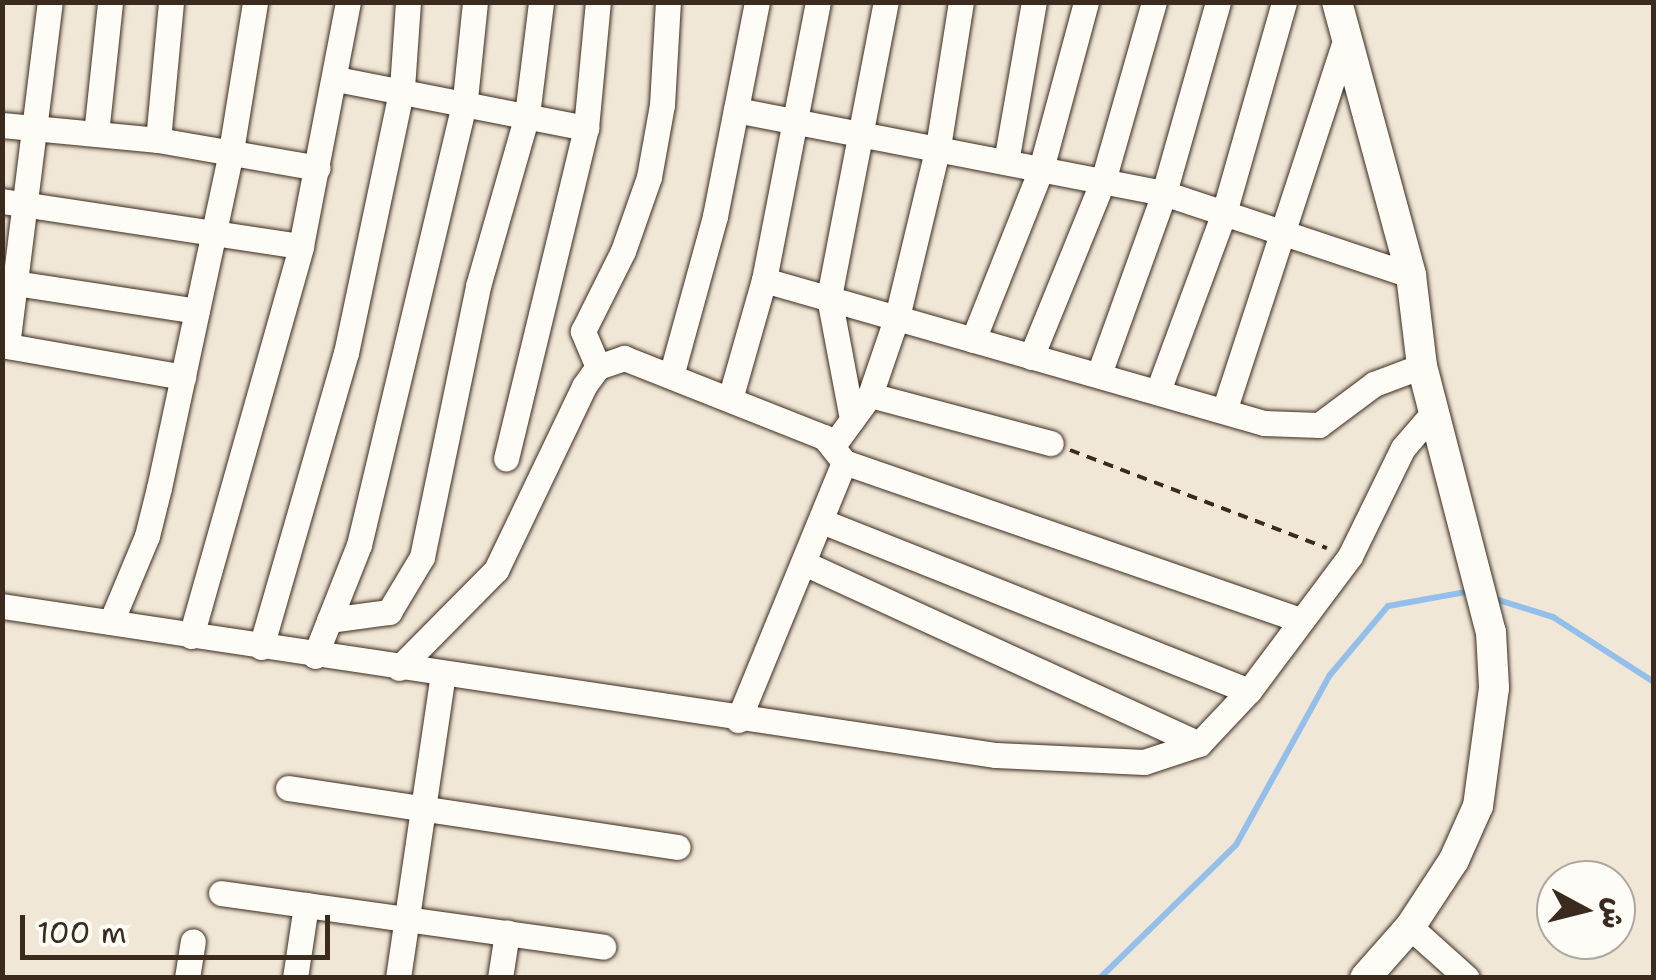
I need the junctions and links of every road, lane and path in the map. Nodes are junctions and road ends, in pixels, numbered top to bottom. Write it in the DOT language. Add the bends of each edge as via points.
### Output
graph roads {
  1 [pos="50,2"];
  2 [pos="110,2"];
  3 [pos="171,2"];
  4 [pos="255,2"];
  5 [pos="348,2"];
  6 [pos="408,2"];
  7 [pos="475,2"];
  8 [pos="541,2"];
  9 [pos="598,2"];
  10 [pos="668,2"];
  11 [pos="757,2"];
  12 [pos="818,2"];
  13 [pos="886,2"];
  14 [pos="934,2"];
  15 [pos="1034,2"];
  16 [pos="1086,2"];
  17 [pos="1154,2"];
  18 [pos="1218,2"];
  19 [pos="1284,2"];
  20 [pos="1337,2"];
  21 [pos="960,5"];
  22 [pos="1344,44"];
  23 [pos="336,79"];
  24 [pos="402,88"];
  25 [pos="466,100"];
  26 [pos="736,110"];
  27 [pos="527,115"];
  28 [pos="798,124"];
  29 [pos="2,125"];
  30 [pos="34,128"];
  31 [pos="586,128"];
  32 [pos="96,134"];
  33 [pos="865,134"];
  34 [pos="158,140"];
  35 [pos="938,146"];
  36 [pos="231,151"];
  37 [pos="1006,162"];
  38 [pos="318,168"];
  39 [pos="1041,169"];
  40 [pos="1103,181"];
  41 [pos="1164,193"];
  42 [pos="14,203"];
  43 [pos="1224,213"];
  44 [pos="212,229"];
  45 [pos="1287,231"];
  46 [pos="301,246"];
  47 [pos="1412,275"];
  48 [pos="764,280"];
  49 [pos="8,282"];
  50 [pos="829,297"];
  51 [pos="196,311"];
  52 [pos="898,313"];
  53 [pos="973,340"];
  54 [pos="5,345"];
  55 [pos="1031,357"];
  56 [pos="598,366"];
  57 [pos="1422,366"];
  58 [pos="1099,374"];
  59 [pos="671,376"];
  60 [pos="183,377"];
  61 [pos="1158,391"];
  62 [pos="870,395"];
  63 [pos="730,399"];
  64 [pos="1224,411"];
  65 [pos="1433,412"];
  66 [pos="852,419"];
  67 [pos="1051,443"];
  68 [pos="840,453"];
  69 [pos="506,458"];
  70 [pos="824,522"];
  71 [pos="1350,556"];
  72 [pos="806,564"];
  73 [pos="2,606"];
  74 [pos="329,620"];
  75 [pos="1300,620"];
  76 [pos="110,622"];
  77 [pos="191,636"];
  78 [pos="262,646"];
  79 [pos="315,656"];
  80 [pos="400,668"];
  81 [pos="442,675"];
  82 [pos="1250,691"];
  83 [pos="738,720"];
  84 [pos="1199,744"];
  85 [pos="288,788"];
  86 [pos="423,808"];
  87 [pos="678,847"];
  88 [pos="221,893"];
  89 [pos="306,905"];
  90 [pos="407,918"];
  91 [pos="1410,927"];
  92 [pos="506,933"];
  93 [pos="192,942"];
  94 [pos="602,947"];
  95 [pos="187,978"];
  96 [pos="295,978"];
  97 [pos="398,978"];
  98 [pos="500,978"];
  99 [pos="1365,978"];
  100 [pos="1466,978"];
  1 -- 30 [label="street"];
  2 -- 32 [label="street"];
  3 -- 34 [label="street"];
  4 -- 36 [label="street"];
  5 -- 23 [label="street"];
  6 -- 24 [label="street"];
  7 -- 25 [label="street"];
  8 -- 27 [label="street"];
  9 -- 31 [label="street"];
  10 -- 56 [label="street" via="662,105 649,177 623,251 583,331"];
  11 -- 26 [label="street"];
  12 -- 28 [label="street"];
  13 -- 33 [label="street"];
  14 -- 21 [label="street"];
  15 -- 37 [label="street"];
  16 -- 39 [label="street"];
  17 -- 40 [label="street"];
  18 -- 41 [label="street"];
  19 -- 43 [label="street"];
  20 -- 22 [label="street"];
  21 -- 35 [label="street"];
  22 -- 45 [label="street"];
  22 -- 47 [label="street"];
  23 -- 24 [label="street"];
  23 -- 38 [label="street"];
  24 -- 25 [label="street"];
  24 -- 78 [label="street" via="346,353"];
  25 -- 27 [label="street"];
  25 -- 74 [label="street" via="359,545"];
  26 -- 28 [label="street"];
  26 -- 59 [label="street"];
  27 -- 31 [label="street"];
  27 -- 74 [label="street" via="478,286 422,557 389,612"];
  28 -- 33 [label="street"];
  28 -- 48 [label="street"];
  29 -- 30 [label="street"];
  30 -- 32 [label="street"];
  30 -- 42 [label="street"];
  31 -- 69 [label="street"];
  32 -- 34 [label="street"];
  33 -- 35 [label="street"];
  33 -- 50 [label="street"];
  34 -- 36 [label="street"];
  35 -- 37 [label="street"];
  35 -- 52 [label="street"];
  36 -- 38 [label="street"];
  36 -- 44 [label="street"];
  37 -- 39 [label="street"];
  38 -- 46 [label="street"];
  39 -- 40 [label="street"];
  39 -- 53 [label="street"];
  40 -- 41 [label="street"];
  40 -- 55 [label="street"];
  41 -- 43 [label="street"];
  41 -- 58 [label="street"];
  42 -- 44 [label="street"];
  42 -- 49 [label="street"];
  43 -- 45 [label="street"];
  43 -- 61 [label="street"];
  44 -- 46 [label="street"];
  44 -- 51 [label="street"];
  45 -- 47 [label="street"];
  45 -- 64 [label="street"];
  46 -- 77 [label="street"];
  47 -- 57 [label="street"];
  48 -- 50 [label="street"];
  48 -- 63 [label="street"];
  49 -- 51 [label="street"];
  49 -- 54 [label="street"];
  50 -- 52 [label="street"];
  50 -- 66 [label="street"];
  51 -- 60 [label="street"];
  52 -- 53 [label="street"];
  52 -- 62 [label="street"];
  53 -- 55 [label="street"];
  54 -- 60 [label="street"];
  55 -- 58 [label="street"];
  56 -- 59 [label="street" via="624,358"];
  56 -- 80 [label="street" via="496,570"];
  57 -- 64 [label="street" via="1374,384 1319,425 1264,423"];
  57 -- 65 [label="street"];
  58 -- 61 [label="street"];
  59 -- 63 [label="street"];
  60 -- 76 [label="street" via="147,536"];
  61 -- 64 [label="street"];
  62 -- 66 [label="street"];
  62 -- 67 [label="street"];
  63 -- 68 [label="street"];
  65 -- 71 [label="street" via="1403,448"];
  65 -- 91 [label="street" via="1491,632 1491,736 1478,806 1454,860"];
  66 -- 68 [label="street"];
  67 -- 71 [label="path"];
  68 -- 70 [label="street"];
  68 -- 75 [label="street"];
  70 -- 72 [label="street"];
  70 -- 82 [label="street"];
  71 -- 75 [label="street"];
  72 -- 83 [label="street"];
  72 -- 84 [label="street"];
  73 -- 76 [label="street"];
  74 -- 79 [label="street"];
  75 -- 82 [label="street"];
  76 -- 77 [label="street"];
  77 -- 78 [label="street"];
  78 -- 79 [label="street"];
  79 -- 80 [label="street"];
  80 -- 81 [label="street"];
  81 -- 83 [label="street"];
  81 -- 86 [label="street"];
  82 -- 84 [label="street"];
  83 -- 84 [label="street" via="1097,764 1144,762"];
  85 -- 86 [label="street"];
  86 -- 87 [label="street"];
  86 -- 90 [label="street"];
  88 -- 89 [label="street"];
  89 -- 90 [label="street"];
  89 -- 96 [label="street"];
  90 -- 92 [label="street"];
  90 -- 97 [label="street"];
  91 -- 99 [label="street"];
  91 -- 100 [label="street"];
  92 -- 94 [label="street"];
  92 -- 98 [label="street"];
  93 -- 95 [label="street"];
}
